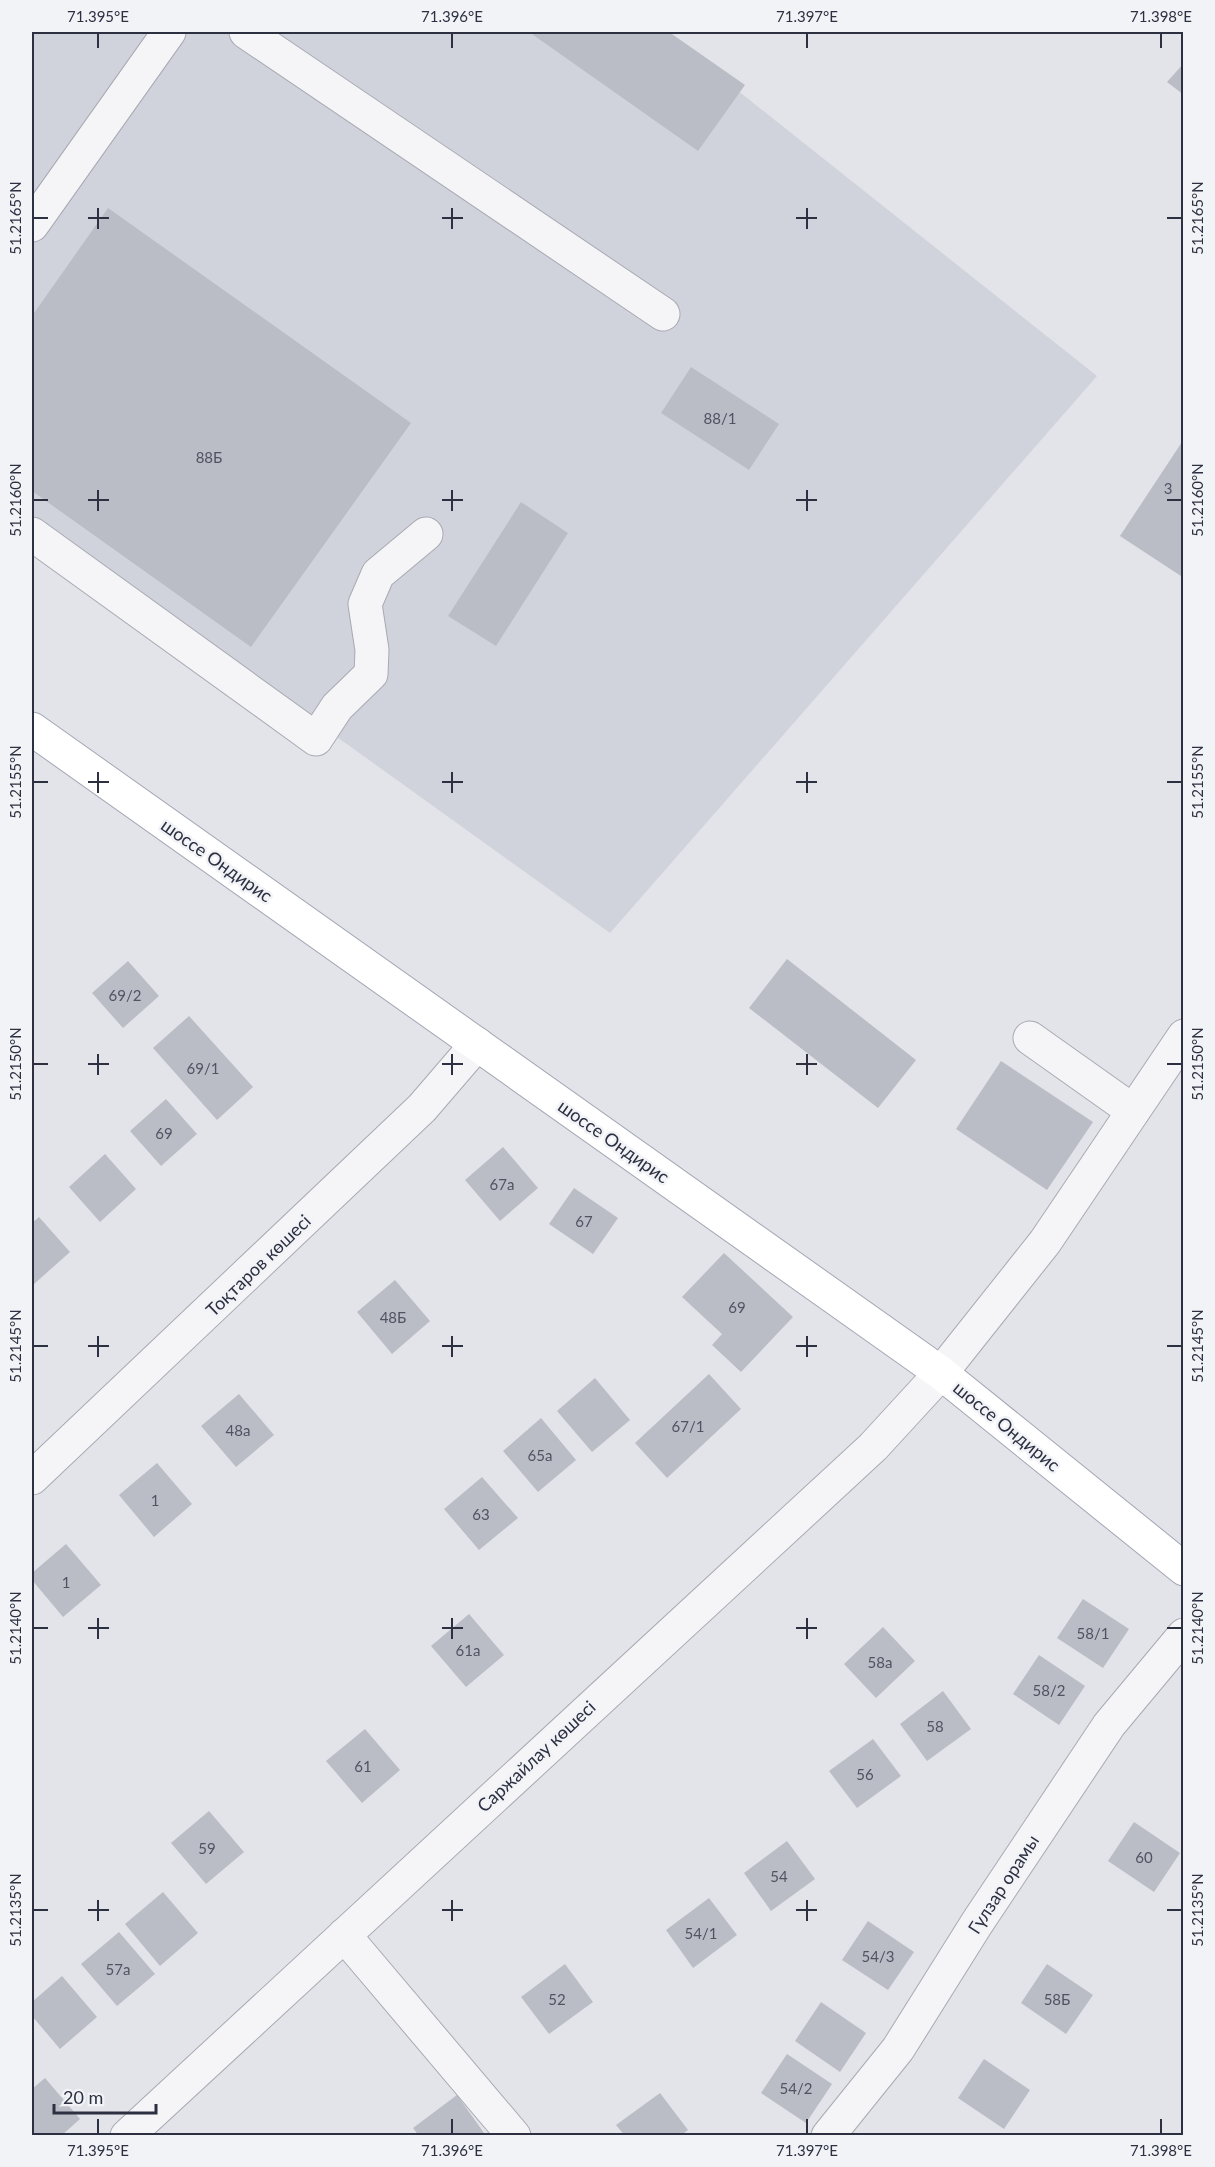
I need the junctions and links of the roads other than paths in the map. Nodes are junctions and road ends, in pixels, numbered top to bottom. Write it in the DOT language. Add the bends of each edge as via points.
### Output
graph roads {
  1 [pos="169,32"];
  2 [pos="246,32"];
  3 [pos="32,225"];
  4 [pos="663,314"];
  5 [pos="32,534"];
  6 [pos="426,534"];
  7 [pos="32,729"];
  8 [pos="1184,1036"];
  9 [pos="1030,1038"];
  10 [pos="477,1044"];
  11 [pos="1133,1111"];
  12 [pos="941,1373"];
  13 [pos="32,1478"];
  14 [pos="1184,1569"];
  15 [pos="1184,1635"];
  16 [pos="344,1935"];
  17 [pos="127,2136"];
  18 [pos="514,2136"];
  19 [pos="828,2136"];
  1 -- 3 [label="street"];
  2 -- 4 [label="street"];
  5 -- 6 [label="street" via="316,739 337,707 371,675 372,650 365,604 378,573"];
  7 -- 10 [label="main road, шоссе Ондирис"];
  8 -- 11 [label="street, Саржайлау көшесі"];
  9 -- 11 [label="street"];
  10 -- 12 [label="main road, шоссе Ондирис"];
  10 -- 13 [label="street, Тоқтаров көшесі" via="422,1108"];
  11 -- 12 [label="street, Саржайлау көшесі" via="1045,1242"];
  12 -- 14 [label="main road, шоссе Ондирис"];
  12 -- 16 [label="street, Саржайлау көшесі" via="873,1447"];
  15 -- 19 [label="street, Гүлзар орамы" via="1109,1725 898,2049"];
  16 -- 17 [label="street, Саржайлау көшесі"];
  16 -- 18 [label="street"];
}
